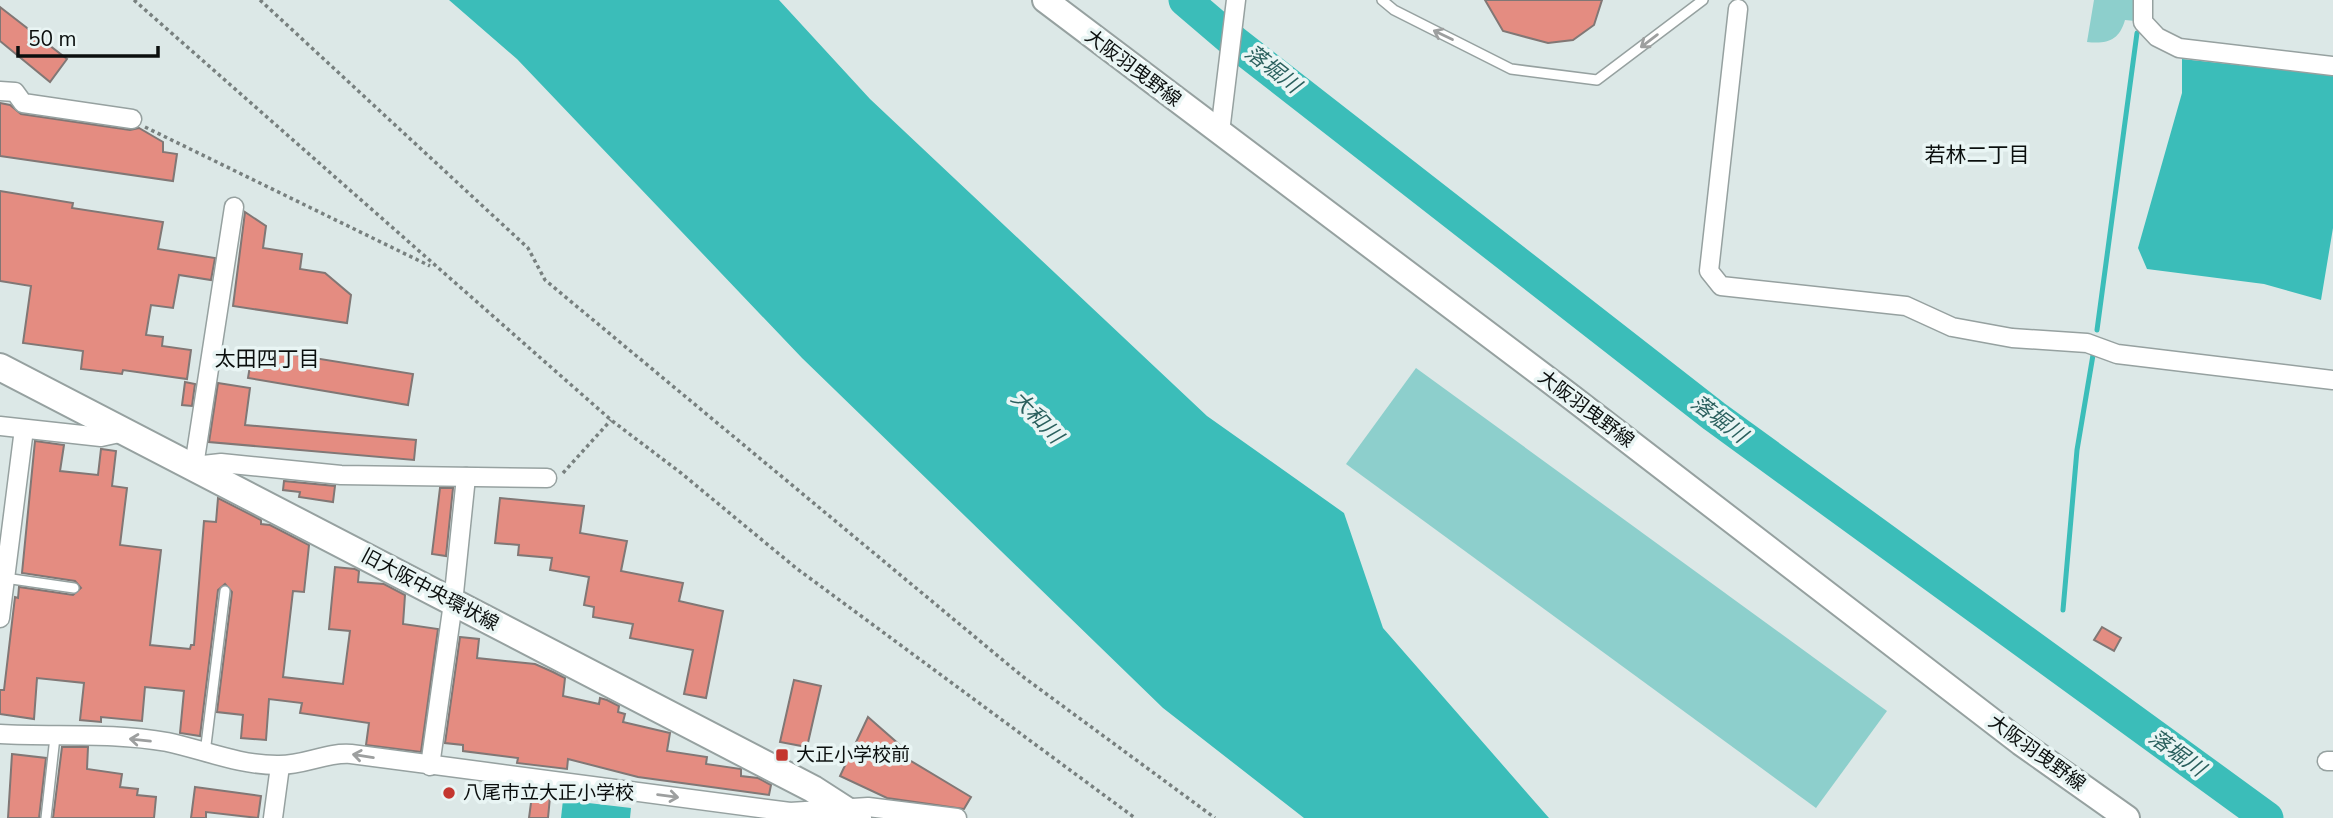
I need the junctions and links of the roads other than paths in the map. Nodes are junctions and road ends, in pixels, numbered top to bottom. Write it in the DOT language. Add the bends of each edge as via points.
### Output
graph roads {
  1 [pos="1045,0"];
  2 [pos="1236,0"];
  3 [pos="1382,0"];
  4 [pos="1703,0"];
  5 [pos="2143,0"];
  6 [pos="1738,9"];
  7 [pos="2333,66"];
  8 [pos="0,91"];
  9 [pos="132,119"];
  10 [pos="1220,132"];
  11 [pos="233,207"];
  12 [pos="0,367"];
  13 [pos="2333,380"];
  14 [pos="0,426"];
  15 [pos="24,429"];
  16 [pos="124,432"];
  17 [pos="194,466"];
  18 [pos="466,477"];
  19 [pos="547,478"];
  20 [pos="5,578"];
  21 [pos="74,588"];
  22 [pos="225,591"];
  23 [pos="453,603"];
  24 [pos="0,618"];
  25 [pos="0,734"];
  26 [pos="55,737"];
  27 [pos="205,753"];
  28 [pos="279,766"];
  29 [pos="430,766"];
  30 [pos="851,813"];
  31 [pos="789,815"];
  32 [pos="46,818"];
  33 [pos="273,818"];
  34 [pos="957,818"];
  35 [pos="2127,818"];
  1 -- 10 [label="main road, 大阪羽曳野線"];
  2 -- 10 [label="street"];
  4 -- 3 [label="lane, one-way" via="1597,80 1511,69"];
  5 -- 7 [label="street" via="2143,22 2157,37 2179,48"];
  6 -- 13 [label="street" via="1709,271 1721,286 1906,306 1952,327 2012,338 2087,342 2117,354"];
  8 -- 9 [label="street" via="15,92 23,103"];
  10 -- 35 [label="main road, 大阪羽曳野線" via="2021,743"];
  11 -- 17 [label="street"];
  12 -- 16 [label="main road, 旧大阪中央環状線"];
  14 -- 15 [label="street"];
  15 -- 16 [label="street" via="101,437"];
  15 -- 20 [label="street"];
  16 -- 17 [label="main road, 旧大阪中央環状線"];
  17 -- 18 [label="street" via="221,463 341,475"];
  17 -- 23 [label="main road, 旧大阪中央環状線"];
  18 -- 19 [label="street"];
  18 -- 23 [label="street"];
  20 -- 21 [label="lane"];
  20 -- 24 [label="street"];
  22 -- 27 [label="lane"];
  23 -- 29 [label="street"];
  23 -- 30 [label="main road, 旧大阪中央環状線"];
  25 -- 26 [label="street"];
  27 -- 26 [label="street, one-way" via="166,742 92,735"];
  26 -- 32 [label="lane"];
  27 -- 28 [label="street"];
  29 -- 28 [label="street, one-way" via="336,753"];
  28 -- 33 [label="street"];
  29 -- 31 [label="street, one-way"];
  30 -- 31 [label="street"];
  30 -- 34 [label="street"];
}
